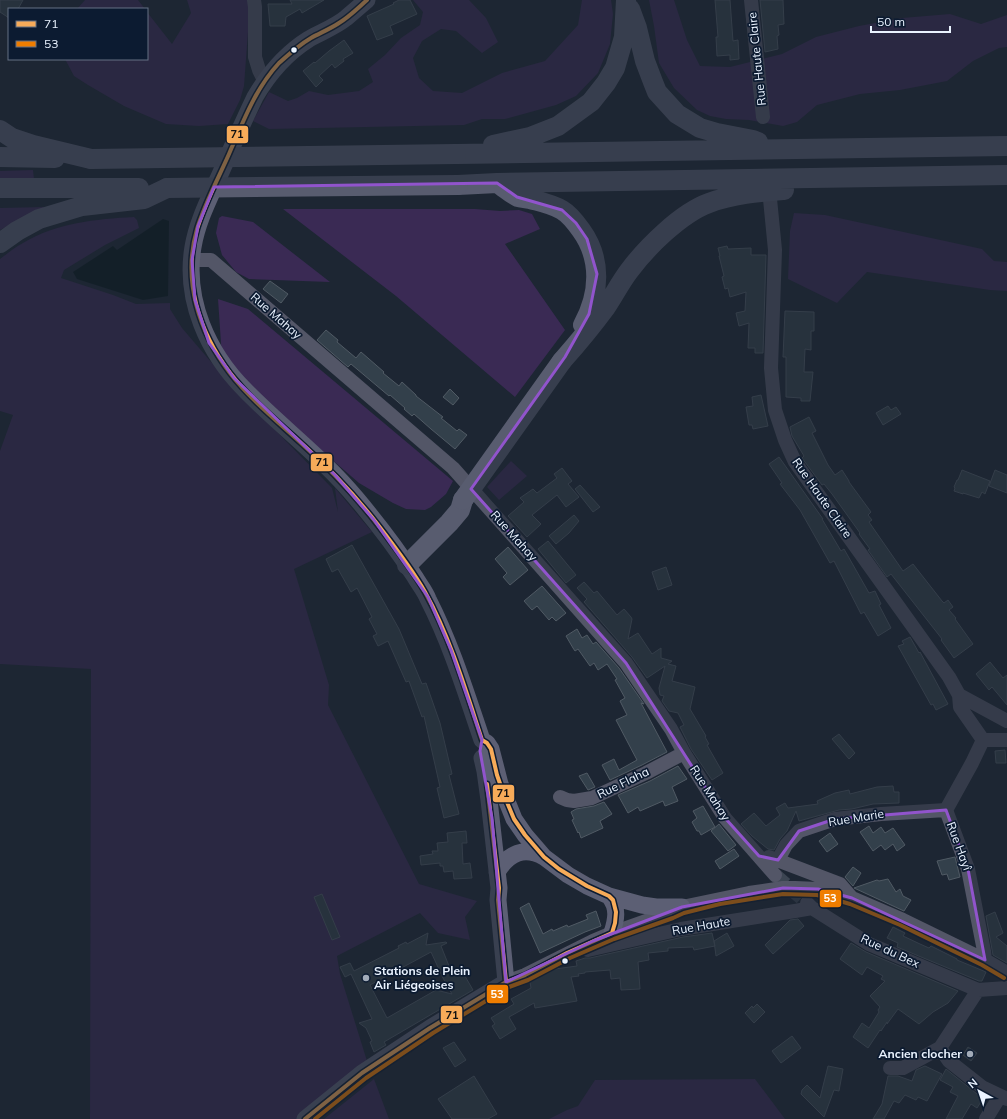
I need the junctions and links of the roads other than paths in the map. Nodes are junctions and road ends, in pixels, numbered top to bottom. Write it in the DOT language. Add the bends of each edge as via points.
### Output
graph roads {
  1 [pos="254,0"];
  2 [pos="367,0"];
  3 [pos="626,0"];
  4 [pos="751,0"];
  5 [pos="264,80"];
  6 [pos="763,117"];
  7 [pos="0,130"];
  8 [pos="1007,146"];
  9 [pos="774,149"];
  10 [pos="33,151"];
  11 [pos="460,154"];
  12 [pos="0,157"];
  13 [pos="1007,175"];
  14 [pos="824,178"];
  15 [pos="497,183"];
  16 [pos="0,188"];
  17 [pos="75,198"];
  18 [pos="770,199"];
  19 [pos="0,243"];
  20 [pos="192,260"];
  21 [pos="563,359"];
  22 [pos="404,559"];
  23 [pos="959,695"];
  24 [pos="1007,721"];
  25 [pos="482,740"];
  26 [pos="983,740"];
  27 [pos="1007,740"];
  28 [pos="684,753"];
  29 [pos="560,797"];
  30 [pos="946,810"];
  31 [pos="759,856"];
  32 [pos="544,857"];
  33 [pos="778,860"];
  34 [pos="497,872"];
  35 [pos="775,875"];
  36 [pos="609,896"];
  37 [pos="852,898"];
  38 [pos="809,906"];
  39 [pos="682,907"];
  40 [pos="612,933"];
  41 [pos="567,953"];
  42 [pos="985,960"];
  43 [pos="1007,973"];
  44 [pos="506,982"];
  45 [pos="1007,988"];
  46 [pos="978,990"];
  47 [pos="940,1048"];
  48 [pos="890,1068"];
  49 [pos="1004,1097"];
  50 [pos="306,1119"];
  51 [pos="986,1119"];
  1 -- 5 [label="street" via="255,57"];
  2 -- 5 [label="main road" via="347,17 290,53"];
  3 -- 9 [label="highway" via="657,92 677,114 700,128 753,140"];
  3 -- 11 [label="highway" via="624,37 616,68 591,102 558,126 530,137 500,142"];
  4 -- 6 [label="street, Rue Haute Claire"];
  5 -- 20 [label="main road, bridge" via="204,210 195,238"];
  7 -- 10 [label="highway"];
  8 -- 9 [label="highway"];
  9 -- 11 [label="highway"];
  10 -- 11 [label="highway, bridge" via="91,159"];
  10 -- 12 [label="highway"];
  13 -- 14 [label="highway"];
  14 -- 15 [label="highway"];
  14 -- 21 [label="highway" via="794,189 724,198 688,214 648,249 629,271 606,307"];
  15 -- 17 [label="highway, bridge" via="167,188 144,199 116,202"];
  15 -- 21 [label="highway" via="517,196 562,210 588,239 597,274 594,297 589,314"];
  16 -- 17 [label="highway"];
  17 -- 19 [label="highway"];
  18 -- 23 [label="street, Rue Haute Claire" via="775,250 771,368 775,410 785,440 795,462"];
  20 -- 22 [label="main road" via="192,284 202,325 209,343 226,369 262,407 340,480"];
  20 -- 28 [label="street, Rue Mahay" via="211,260 453,468 626,663"];
  21 -- 22 [label="highway, bridge" via="459,505"];
  22 -- 25 [label="main road" via="428,597 440,623"];
  23 -- 24 [label="street"];
  23 -- 26 [label="street, Rue Haute Claire" via="960,707"];
  25 -- 32 [label="main road" via="491,749 500,784 514,819"];
  25 -- 34 [label="main road" via="480,751 487,781"];
  26 -- 27 [label="street"];
  26 -- 30 [label="street, Rue Hayî"];
  28 -- 29 [label="street, Rue Flaha" via="592,798 574,801"];
  28 -- 31 [label="street, Rue Mahay" via="726,818"];
  30 -- 33 [label="street, Rue Marie" via="835,819 799,831 786,845"];
  30 -- 42 [label="street, Rue Hayî" via="968,869"];
  31 -- 33 [label="street"];
  31 -- 35 [label="street, Rue Mahay"];
  32 -- 34 [label="main road" via="531,851 516,854"];
  32 -- 36 [label="main road" via="568,875"];
  33 -- 37 [label="street" via="840,884"];
  34 -- 44 [label="main road"];
  36 -- 39 [label="main road" via="642,905"];
  36 -- 40 [label="main road" via="613,900 616,912"];
  37 -- 39 [label="street" via="818,889 783,888"];
  37 -- 42 [label="street"];
  38 -- 41 [label="street, Rue Haute" via="795,911 681,929"];
  38 -- 46 [label="street, Rue du Bex" via="869,944"];
  39 -- 40 [label="street"];
  40 -- 41 [label="street"];
  41 -- 44 [label="street"];
  42 -- 43 [label="street"];
  44 -- 50 [label="main road" via="362,1073"];
  45 -- 46 [label="street"];
  46 -- 47 [label="street"];
  47 -- 48 [label="street" via="903,1068"];
  47 -- 49 [label="street" via="949,1061 982,1087"];
  49 -- 51 [label="street"];
}
